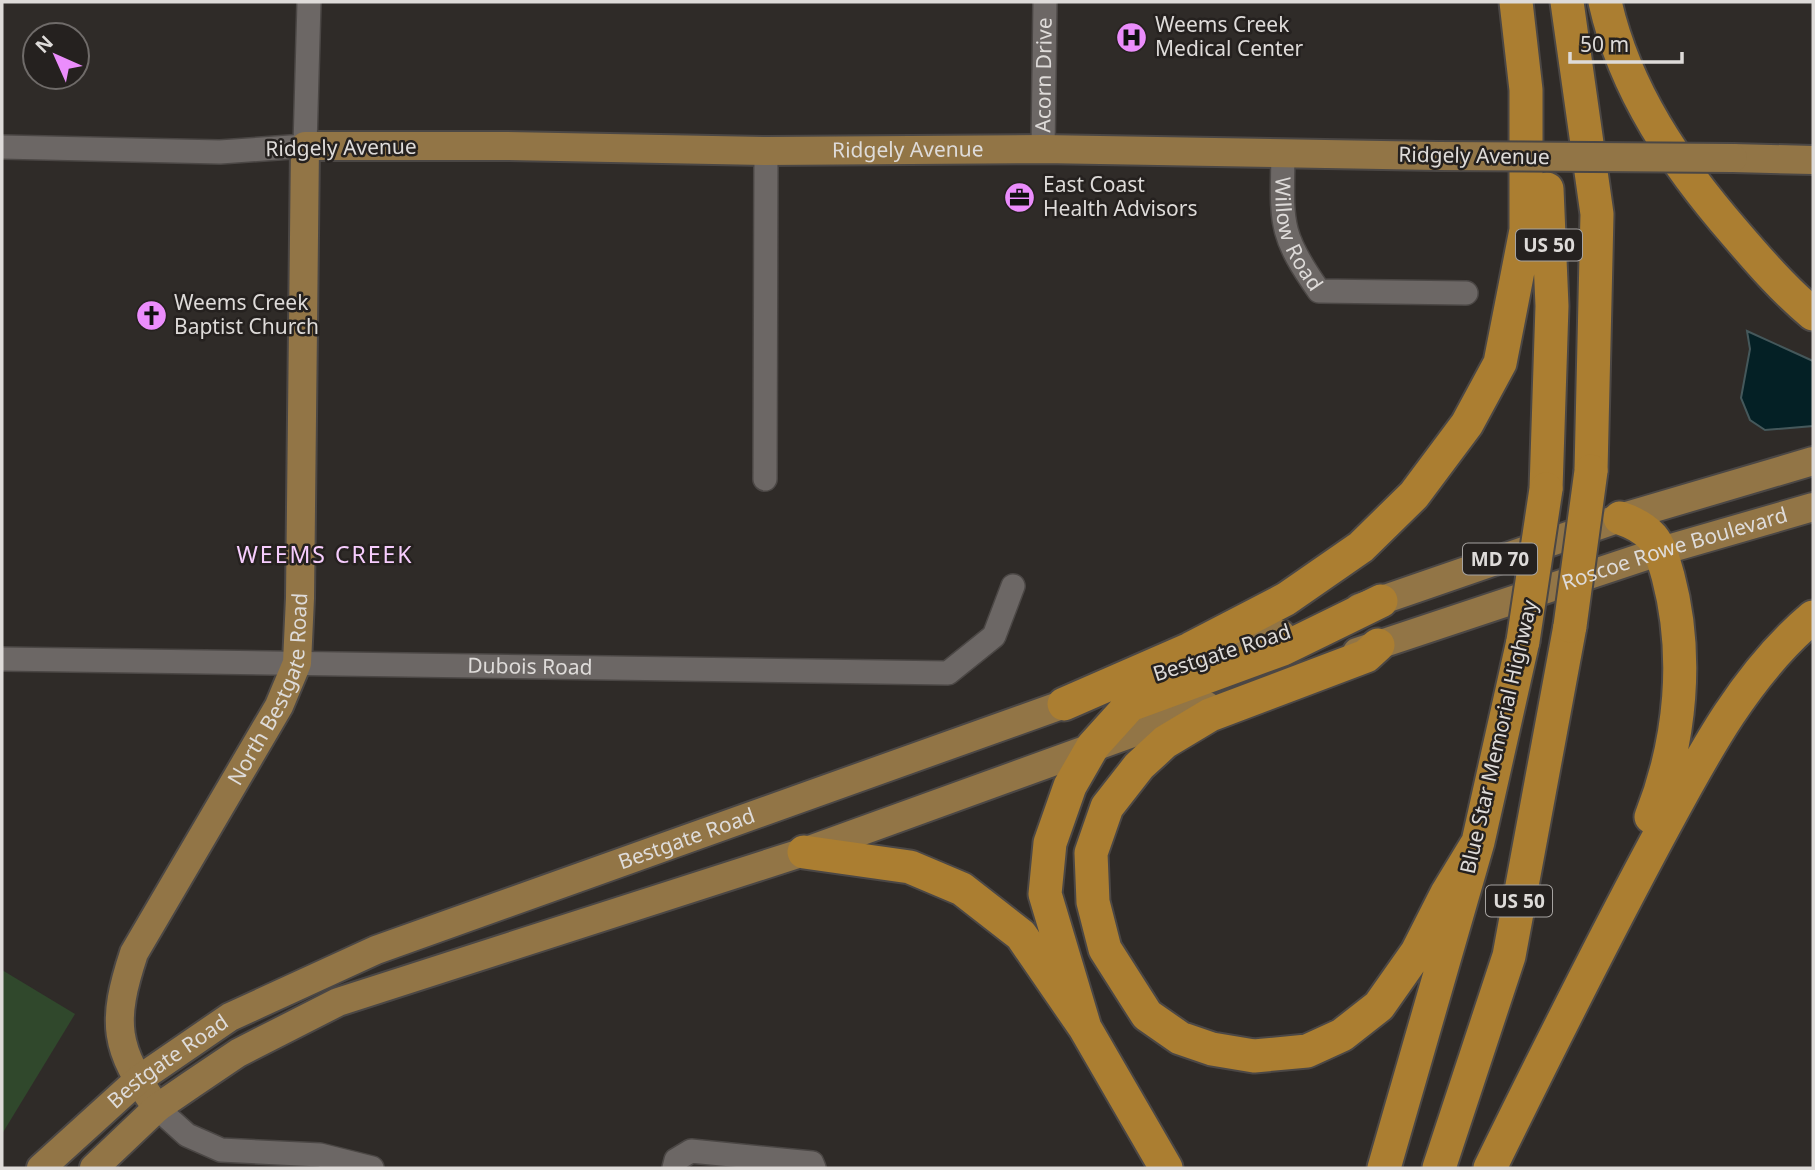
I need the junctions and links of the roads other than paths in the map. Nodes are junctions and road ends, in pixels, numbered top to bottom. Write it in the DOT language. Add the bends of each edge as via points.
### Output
graph roads {
  1 [pos="309,2"];
  2 [pos="1045,2"];
  3 [pos="1516,2"];
  4 [pos="1532,2"];
  5 [pos="1567,2"];
  6 [pos="1605,2"];
  7 [pos="305,146"];
  8 [pos="2,147"];
  9 [pos="1043,149"];
  10 [pos="766,151"];
  11 [pos="1283,153"];
  12 [pos="1813,160"];
  13 [pos="1466,293"];
  14 [pos="1809,309"];
  15 [pos="1813,461"];
  16 [pos="765,479"];
  17 [pos="1813,507"];
  18 [pos="1620,517"];
  19 [pos="1661,551"];
  20 [pos="1013,586"];
  21 [pos="1381,601"];
  22 [pos="1813,617"];
  23 [pos="1378,645"];
  24 [pos="2,659"];
  25 [pos="297,663"];
  26 [pos="1064,704"];
  27 [pos="1093,746"];
  28 [pos="1478,842"];
  29 [pos="804,852"];
  30 [pos="1587,971"];
  31 [pos="1084,1028"];
  32 [pos="138,1080"];
  33 [pos="157,1108"];
  34 [pos="40,1168"];
  35 [pos="94,1168"];
  36 [pos="372,1168"];
  37 [pos="674,1168"];
  38 [pos="814,1168"];
  39 [pos="1166,1168"];
  40 [pos="1384,1168"];
  41 [pos="1439,1168"];
  42 [pos="1490,1168"];
  1 -- 7 [label="street"];
  2 -- 9 [label="street, Acorn Drive"];
  3 -- 26 [label="highway" via="1526,90 1526,230 1500,363 1467,424 1415,495 1362,547 1286,599 1191,649"];
  4 -- 28 [label="highway, Blue Star Memorial Highway / US 50, bridge" via="1552,306 1546,489 1523,641"];
  5 -- 41 [label="highway, Blue Star Memorial Highway / US 50, bridge" via="1597,214 1591,471 1570,626 1509,956"];
  6 -- 14 [label="highway" via="1645,107 1670,154 1749,250"];
  7 -- 8 [label="street, Ridgely Avenue" via="220,152"];
  7 -- 10 [label="main road, Ridgely Avenue"];
  7 -- 25 [label="main road, North Bestgate Road"];
  9 -- 10 [label="main road, Ridgely Avenue"];
  9 -- 11 [label="main road, Ridgely Avenue"];
  10 -- 16 [label="street"];
  11 -- 12 [label="main road, Ridgely Avenue, bridge"];
  11 -- 13 [label="street, Willow Road" via="1282,221 1293,254 1319,291"];
  15 -- 18 [label="main road, Roscoe Rowe Boulevard / MD 70"];
  17 -- 19 [label="main road, Roscoe Rowe Boulevard / MD 70"];
  18 -- 19 [label="highway" via="1644,531"];
  18 -- 21 [label="main road, Roscoe Rowe Boulevard / MD 70"];
  19 -- 23 [label="main road, Roscoe Rowe Boulevard / MD 70"];
  19 -- 30 [label="highway" via="1673,596 1680,655 1673,746 1663,788"];
  20 -- 25 [label="street, Dubois Road" via="994,636 948,673"];
  21 -- 26 [label="main road, Bestgate Road / MD 70"];
  21 -- 27 [label="highway" via="1283,649 1130,705"];
  22 -- 30 [label="highway" via="1768,662 1704,754"];
  23 -- 27 [label="main road, Bestgate Road / MD 70"];
  23 -- 28 [label="highway" via="1366,656 1210,715 1165,742 1139,766 1107,807 1091,853 1093,902 1104,949 1147,1015 1180,1038 1254,1056 1307,1051 1342,1035 1379,1006 1417,952"];
  24 -- 25 [label="street, Dubois Road"];
  25 -- 32 [label="main road, North Bestgate Road" via="279,706 134,953 120,995 119,1038"];
  26 -- 32 [label="main road, Bestgate Road / MD 70" via="376,950 230,1017"];
  27 -- 29 [label="main road, Bestgate Road / MD 70"];
  27 -- 31 [label="highway" via="1070,786 1050,843 1045,894"];
  28 -- 40 [label="highway, Blue Star Memorial Highway / US 50"];
  29 -- 31 [label="highway" via="910,867 962,889 1021,935"];
  29 -- 33 [label="main road, Bestgate Road / MD 70" via="338,1002 238,1053"];
  30 -- 42 [label="highway"];
  31 -- 39 [label="highway"];
  32 -- 33 [label="main road, North Bestgate Road"];
  32 -- 34 [label="main road, Bestgate Road / MD 70"];
  33 -- 35 [label="main road, Bestgate Road / MD 70"];
  33 -- 36 [label="street" via="187,1135 220,1150 320,1155"];
  37 -- 38 [label="street" via="676,1160 691,1151 812,1163"];
}
